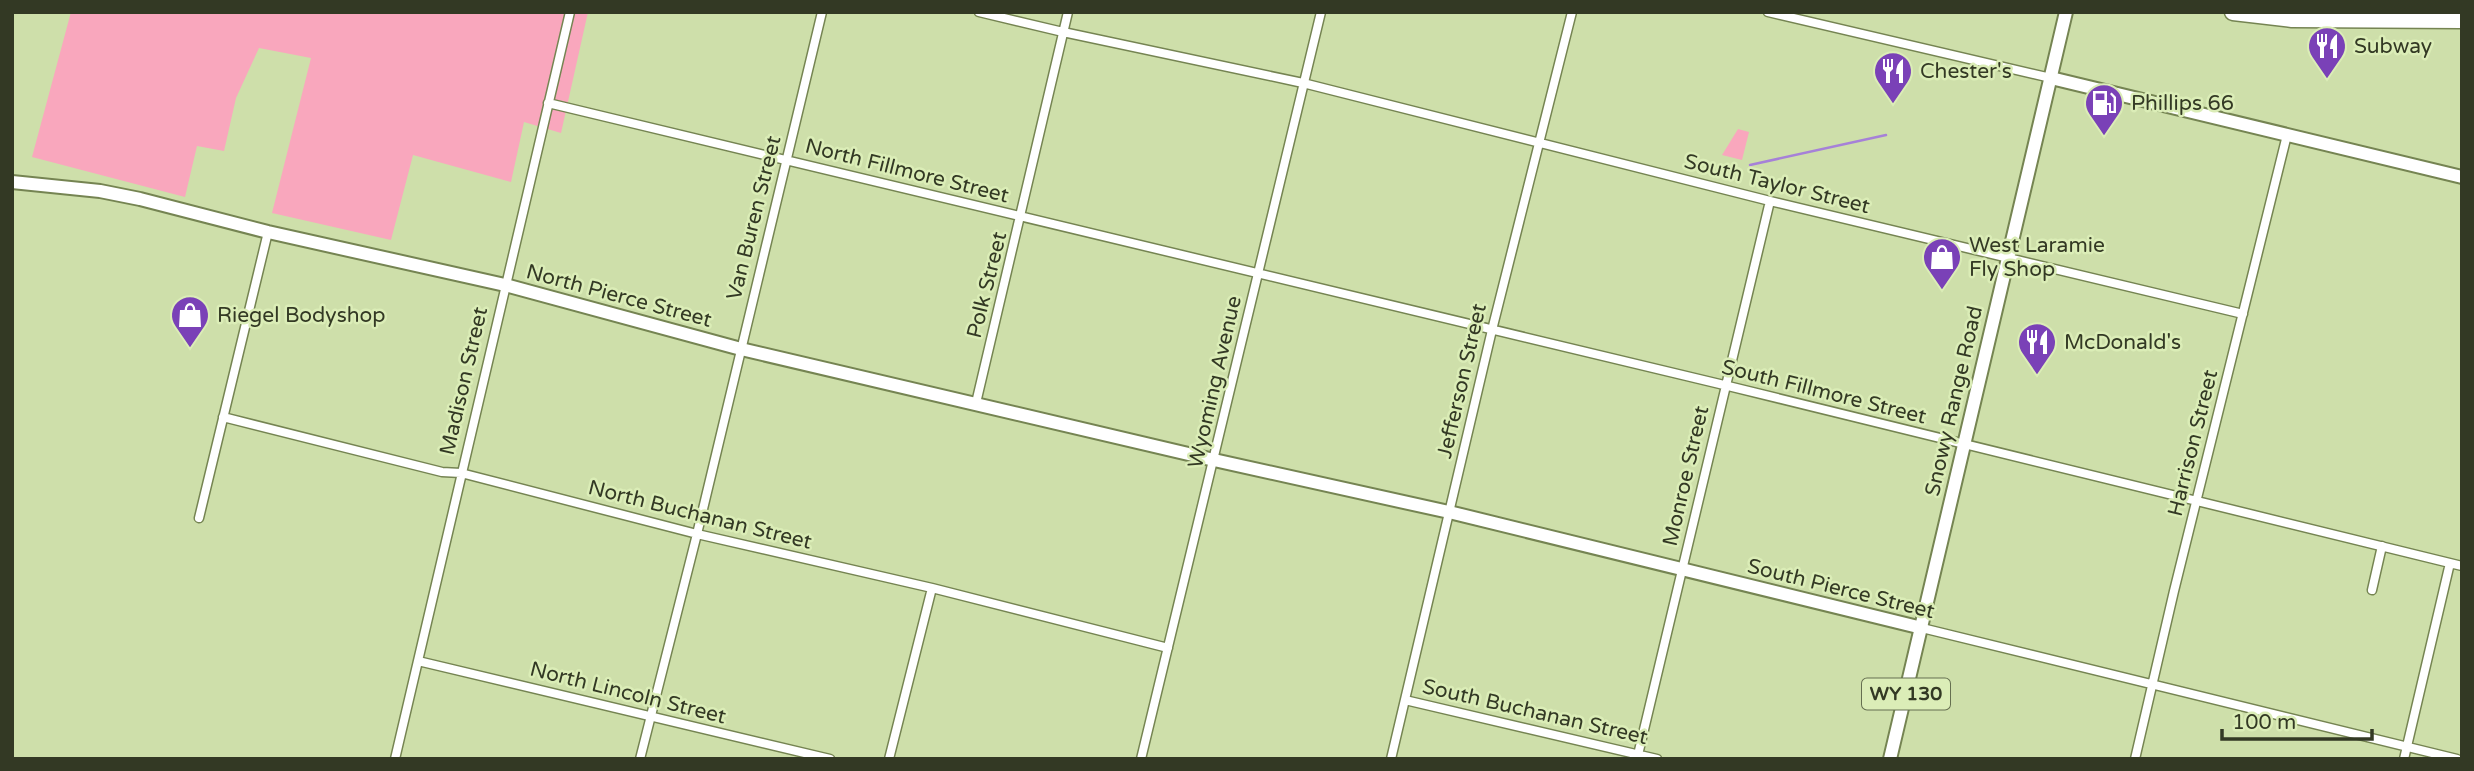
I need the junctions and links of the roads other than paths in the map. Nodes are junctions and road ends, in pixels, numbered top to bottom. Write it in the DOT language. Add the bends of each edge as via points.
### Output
graph roads {
  1 [pos="570,12"];
  2 [pos="822,12"];
  3 [pos="979,12"];
  4 [pos="1068,12"];
  5 [pos="1321,12"];
  6 [pos="1572,12"];
  7 [pos="1768,12"];
  8 [pos="2066,12"];
  9 [pos="2233,12"];
  10 [pos="2462,20"];
  11 [pos="1063,32"];
  12 [pos="2050,78"];
  13 [pos="1303,83"];
  14 [pos="548,103"];
  15 [pos="2287,135"];
  16 [pos="1540,143"];
  17 [pos="786,160"];
  18 [pos="2462,177"];
  19 [pos="12,182"];
  20 [pos="1770,201"];
  21 [pos="1022,216"];
  22 [pos="268,232"];
  23 [pos="2007,258"];
  24 [pos="1259,274"];
  25 [pos="505,285"];
  26 [pos="2244,314"];
  27 [pos="1492,330"];
  28 [pos="741,349"];
  29 [pos="1724,385"];
  30 [pos="976,403"];
  31 [pos="223,417"];
  32 [pos="1964,444"];
  33 [pos="1214,460"];
  34 [pos="461,473"];
  35 [pos="2197,500"];
  36 [pos="1449,512"];
  37 [pos="199,518"];
  38 [pos="697,534"];
  39 [pos="2382,546"];
  40 [pos="2450,563"];
  41 [pos="2462,566"];
  42 [pos="1682,570"];
  43 [pos="932,588"];
  44 [pos="2372,590"];
  45 [pos="1922,628"];
  46 [pos="1168,648"];
  47 [pos="418,661"];
  48 [pos="2153,684"];
  49 [pos="1405,700"];
  50 [pos="650,716"];
  51 [pos="2407,746"];
  52 [pos="1637,756"];
  53 [pos="394,759"];
  54 [pos="640,759"];
  55 [pos="830,759"];
  56 [pos="889,759"];
  57 [pos="1141,759"];
  58 [pos="1391,759"];
  59 [pos="1657,759"];
  60 [pos="1891,759"];
  61 [pos="2135,759"];
  62 [pos="2404,759"];
  63 [pos="2457,759"];
  1 -- 14 [label="street, Madison Street"];
  2 -- 17 [label="street, Van Buren Street"];
  3 -- 11 [label="street, South Taylor Street"];
  4 -- 11 [label="street, Polk Street"];
  5 -- 13 [label="street, Wyoming Avenue"];
  6 -- 16 [label="street, Jefferson Street"];
  7 -- 12 [label="street"];
  8 -- 12 [label="main road, Snowy Range Road / WY 130"];
  9 -- 10 [label="highway" via="2292,19"];
  11 -- 13 [label="street, South Taylor Street"];
  11 -- 21 [label="street, Polk Street"];
  12 -- 15 [label="main road"];
  12 -- 23 [label="main road, Snowy Range Road / WY 130"];
  13 -- 16 [label="street, South Taylor Street"];
  13 -- 24 [label="street, Wyoming Avenue"];
  14 -- 17 [label="street, North Fillmore Street"];
  14 -- 25 [label="street, Madison Street"];
  15 -- 18 [label="main road"];
  15 -- 26 [label="street, Harrison Street"];
  16 -- 20 [label="street, South Taylor Street"];
  16 -- 27 [label="street, Jefferson Street"];
  17 -- 21 [label="street, North Fillmore Street"];
  17 -- 28 [label="street, Van Buren Street"];
  19 -- 22 [label="main road, North Pierce Street" via="100,191"];
  20 -- 23 [label="street, South Taylor Street"];
  20 -- 29 [label="street, Monroe Street"];
  21 -- 24 [label="street, North Fillmore Street"];
  21 -- 30 [label="street, Polk Street"];
  22 -- 25 [label="main road, North Pierce Street"];
  22 -- 31 [label="street"];
  23 -- 26 [label="street, South Taylor Street"];
  23 -- 32 [label="main road, Snowy Range Road / WY 130"];
  24 -- 27 [label="street, South Fillmore Street"];
  24 -- 33 [label="street, Wyoming Avenue"];
  25 -- 28 [label="main road, North Pierce Street"];
  25 -- 34 [label="street, Madison Street"];
  26 -- 35 [label="street, Harrison Street"];
  27 -- 29 [label="street, South Fillmore Street"];
  27 -- 36 [label="street, Jefferson Street"];
  28 -- 30 [label="main road, North Pierce Street"];
  28 -- 38 [label="street, Van Buren Street"];
  29 -- 32 [label="street, South Fillmore Street"];
  29 -- 42 [label="street, Monroe Street"];
  30 -- 33 [label="main road, North Pierce Street"];
  31 -- 34 [label="street, North Buchanan Street"];
  31 -- 37 [label="street"];
  32 -- 35 [label="street, South Fillmore Street"];
  32 -- 45 [label="main road, Snowy Range Road / WY 130"];
  33 -- 36 [label="main road, South Pierce Street"];
  33 -- 46 [label="street, Wyoming Avenue"];
  34 -- 38 [label="street, North Buchanan Street"];
  34 -- 47 [label="street, Madison Street"];
  35 -- 39 [label="street, South Fillmore Street"];
  35 -- 48 [label="street, Harrison Street"];
  36 -- 42 [label="main road, South Pierce Street"];
  36 -- 49 [label="street, Jefferson Street"];
  38 -- 43 [label="street, North Buchanan Street"];
  38 -- 50 [label="street, Van Buren Street"];
  39 -- 40 [label="street, South Fillmore Street"];
  39 -- 44 [label="street"];
  40 -- 41 [label="street, South Fillmore Street"];
  40 -- 51 [label="street"];
  42 -- 45 [label="main road, South Pierce Street"];
  42 -- 52 [label="street, Monroe Street"];
  43 -- 46 [label="street, North Buchanan Street"];
  43 -- 56 [label="street"];
  45 -- 48 [label="street, South Pierce Street"];
  45 -- 60 [label="main road, Snowy Range Road / WY 130"];
  46 -- 57 [label="street, Wyoming Avenue"];
  47 -- 50 [label="street, North Lincoln Street"];
  47 -- 53 [label="street, Madison Street"];
  48 -- 51 [label="street, South Pierce Street"];
  48 -- 61 [label="street, Harrison Street"];
  49 -- 52 [label="street, South Buchanan Street"];
  49 -- 58 [label="street, Jefferson Street"];
  50 -- 54 [label="street, Van Buren Street"];
  50 -- 55 [label="street, North Lincoln Street"];
  51 -- 62 [label="street"];
  51 -- 63 [label="street, South Pierce Street"];
  52 -- 59 [label="street, South Buchanan Street"];
}
